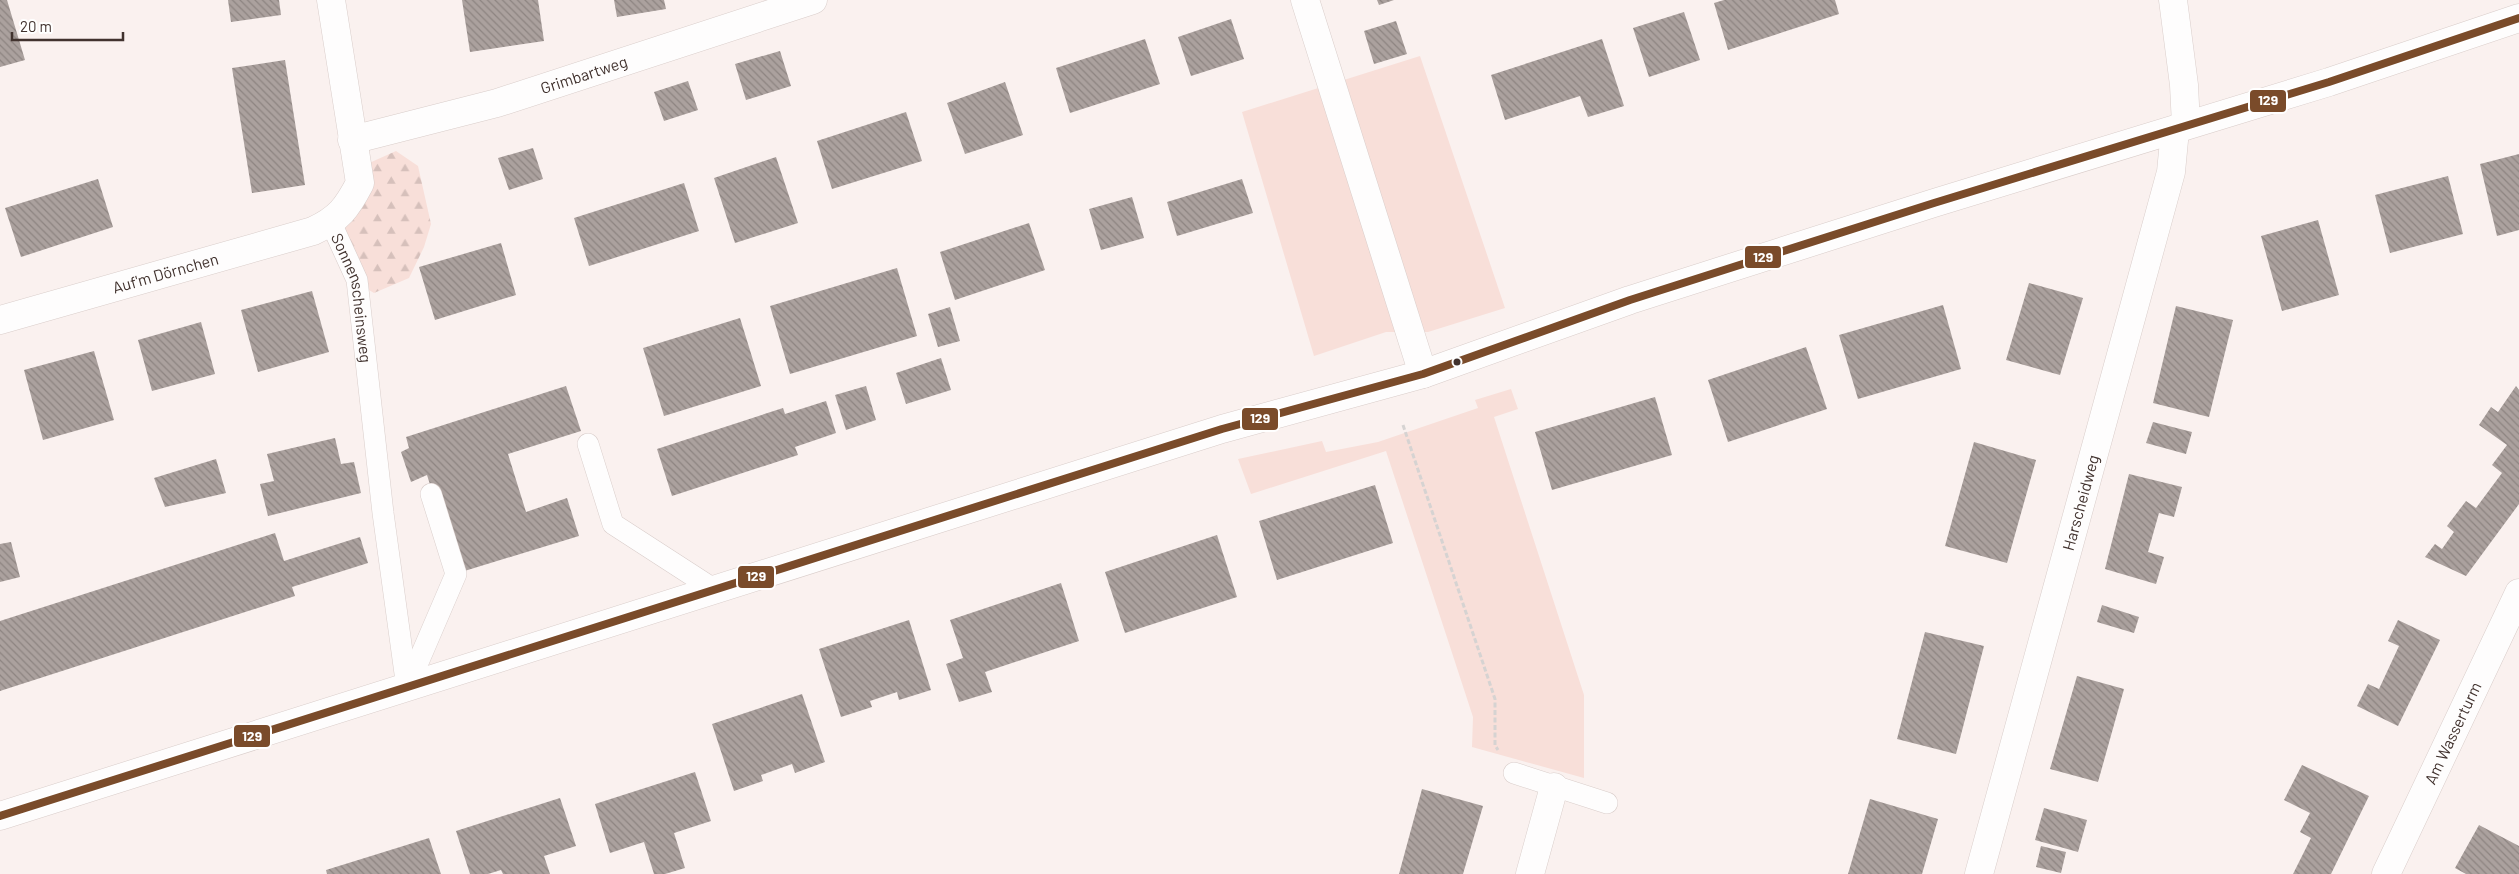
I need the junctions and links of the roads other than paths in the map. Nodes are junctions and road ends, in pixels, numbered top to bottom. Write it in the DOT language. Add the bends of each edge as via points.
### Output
graph roads {
  1 [pos="332,0"];
  2 [pos="813,0"];
  3 [pos="1305,0"];
  4 [pos="2173,0"];
  5 [pos="770,7"];
  6 [pos="2519,18"];
  7 [pos="2188,125"];
  8 [pos="352,140"];
  9 [pos="331,223"];
  10 [pos="0,320"];
  11 [pos="1423,374"];
  12 [pos="588,444"];
  13 [pos="430,494"];
  14 [pos="714,590"];
  15 [pos="2519,593"];
  16 [pos="407,688"];
  17 [pos="1514,773"];
  18 [pos="1554,787"];
  19 [pos="1607,803"];
  20 [pos="0,816"];
  21 [pos="1530,874"];
  22 [pos="1979,874"];
  23 [pos="2386,874"];
  1 -- 8 [label="street, Sonnenscheinsweg"];
  2 -- 5 [label="street, Grimbartweg"];
  3 -- 11 [label="street"];
  4 -- 7 [label="street, Harscheidweg"];
  5 -- 8 [label="street, Grimbartweg" via="497,103"];
  6 -- 7 [label="street"];
  7 -- 11 [label="street" via="1630,300"];
  7 -- 22 [label="street, Harscheidweg" via="2171,172"];
  8 -- 9 [label="street, Sonnenscheinsweg" via="360,183 348,207"];
  9 -- 10 [label="street, Auf'm Dörnchen" via="313,231"];
  9 -- 16 [label="lane, Sonnenscheinsweg" via="357,280"];
  11 -- 14 [label="street" via="1222,429"];
  12 -- 14 [label="lane" via="613,524"];
  13 -- 16 [label="lane" via="456,574"];
  14 -- 16 [label="street"];
  15 -- 23 [label="street, Am Wasserturm"];
  16 -- 20 [label="street"];
  17 -- 18 [label="lane"];
  18 -- 19 [label="lane"];
  18 -- 21 [label="street"];
}
